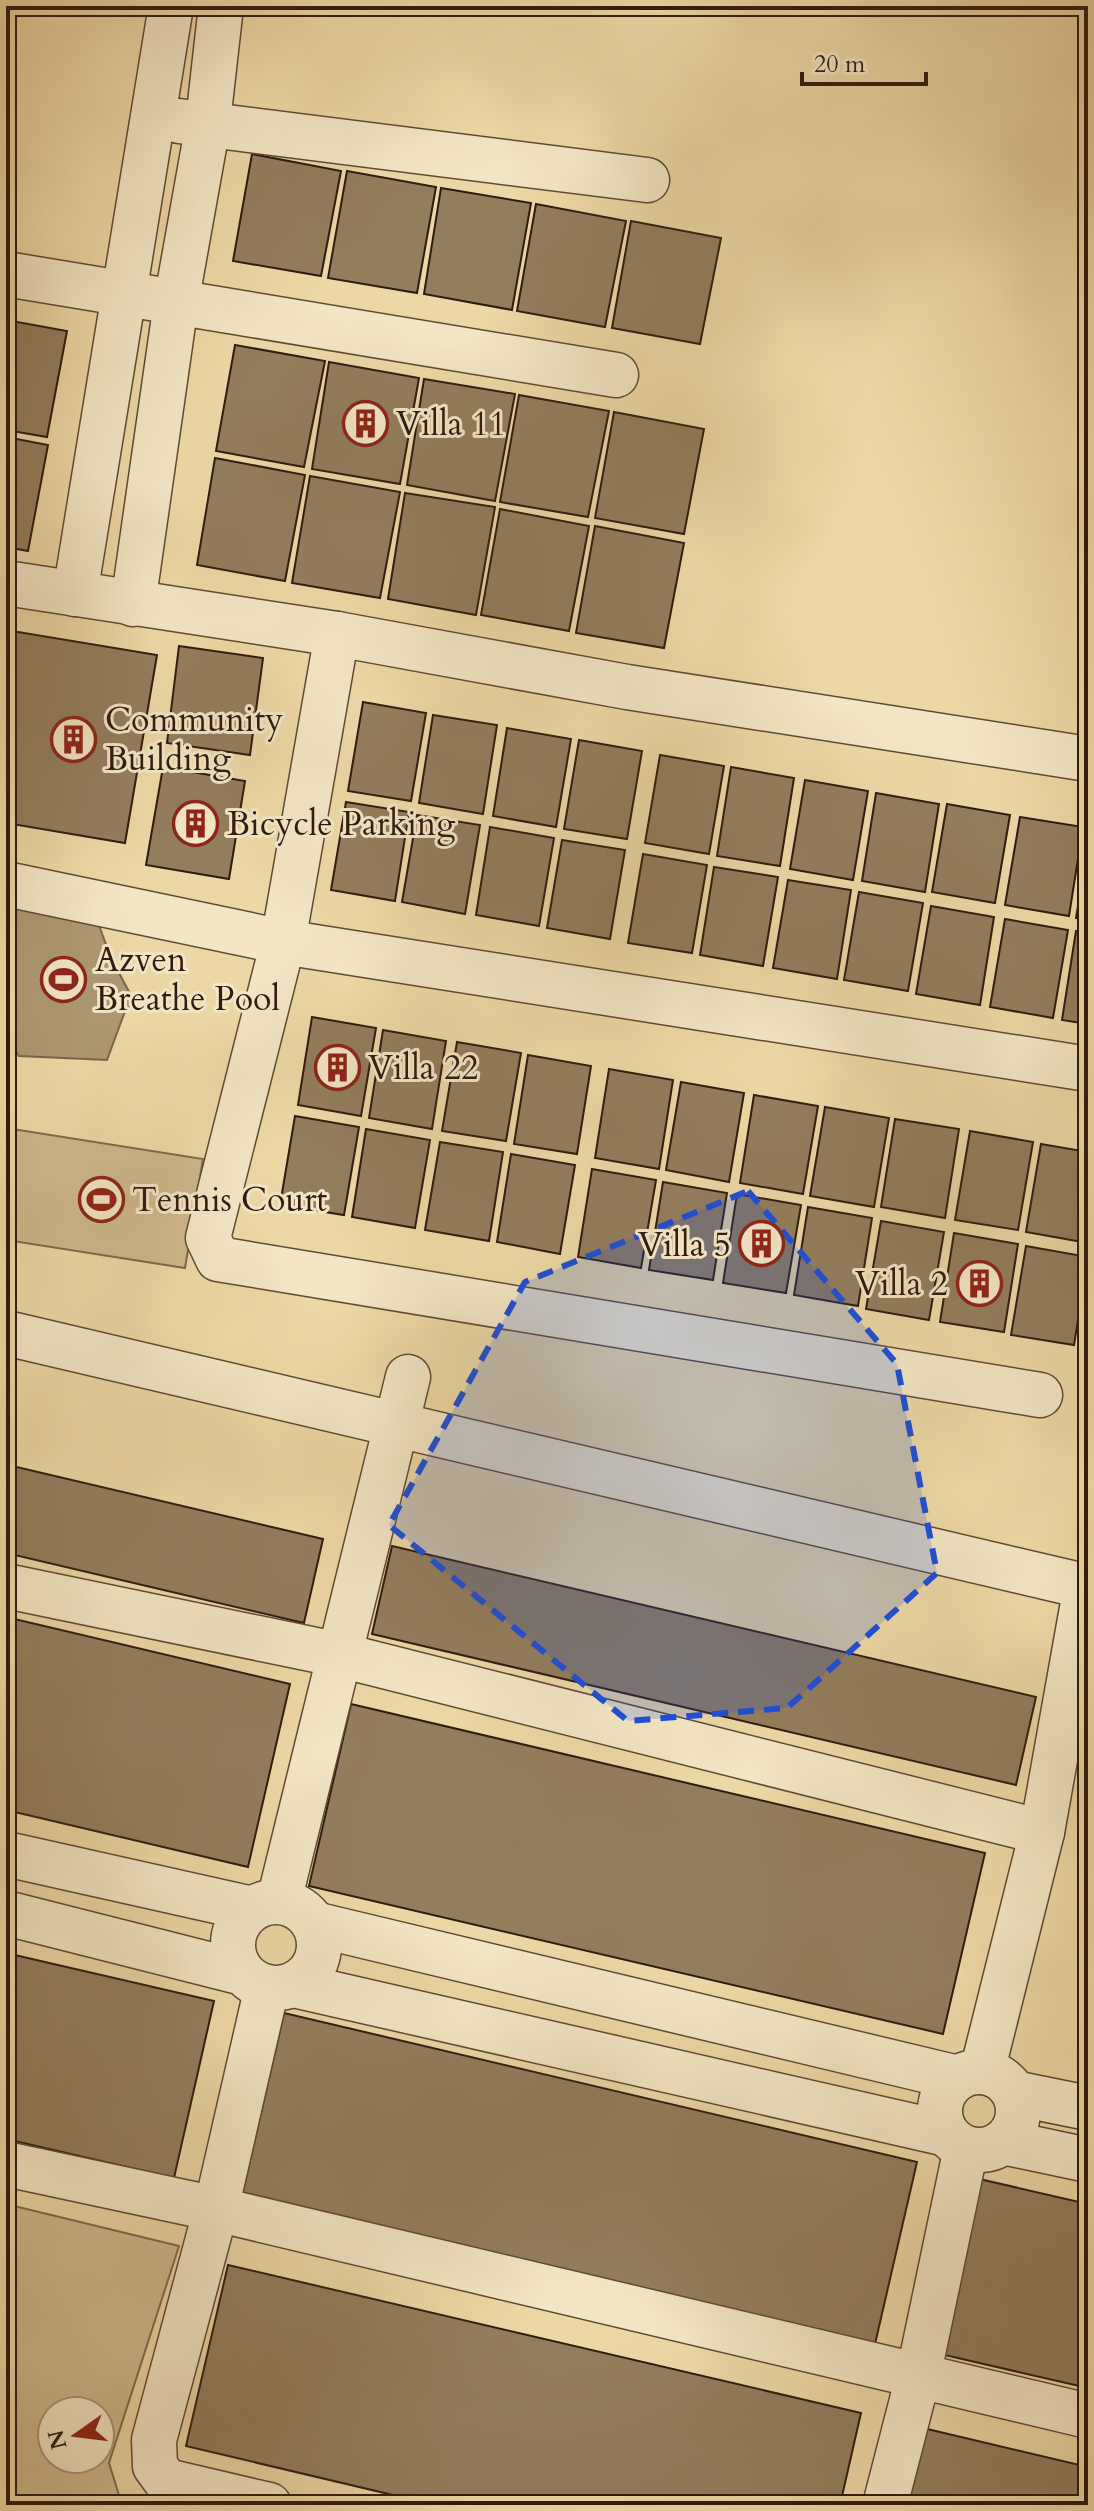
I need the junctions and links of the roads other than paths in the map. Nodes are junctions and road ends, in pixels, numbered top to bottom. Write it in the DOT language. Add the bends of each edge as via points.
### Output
graph roads {
  1 [pos="171,6"];
  2 [pos="221,6"];
  3 [pos="153,119"];
  4 [pos="207,124"];
  5 [pos="647,180"];
  6 [pos="6,274"];
  7 [pos="124,294"];
  8 [pos="176,303"];
  9 [pos="616,375"];
  10 [pos="6,583"];
  11 [pos="75,594"];
  12 [pos="133,604"];
  13 [pos="337,634"];
  14 [pos="1088,759"];
  15 [pos="6,884"];
  16 [pos="283,942"];
  17 [pos="1088,1069"];
  18 [pos="6,1333"];
  19 [pos="408,1377"];
  20 [pos="1040,1395"];
  21 [pos="397,1423"];
  22 [pos="6,1586"];
  23 [pos="1087,1586"];
  24 [pos="340,1655"];
  25 [pos="1042,1832"];
  26 [pos="6,1854"];
  27 [pos="281,1911"];
  28 [pos="6,1913"];
  29 [pos="268,1982"];
  30 [pos="985,2081"];
  31 [pos="1088,2108"];
  32 [pos="972,2142"];
  33 [pos="1088,2160"];
  34 [pos="6,2164"];
  35 [pos="216,2209"];
  36 [pos="918,2377"];
  37 [pos="1088,2416"];
  38 [pos="162,2493"];
  39 [pos="269,2505"];
  40 [pos="885,2505"];
  1 -- 3 [label="street"];
  2 -- 4 [label="street"];
  3 -- 4 [label="street"];
  3 -- 7 [label="street"];
  4 -- 5 [label="street"];
  4 -- 8 [label="street"];
  6 -- 7 [label="street"];
  7 -- 8 [label="street"];
  7 -- 11 [label="street"];
  8 -- 9 [label="street"];
  8 -- 12 [label="street"];
  10 -- 11 [label="street"];
  11 -- 12 [label="street"];
  12 -- 13 [label="street"];
  13 -- 14 [label="street" via="627,687"];
  13 -- 16 [label="street"];
  15 -- 16 [label="street"];
  16 -- 17 [label="street"];
  16 -- 20 [label="street" via="208,1238 218,1259"];
  18 -- 21 [label="street"];
  19 -- 21 [label="street"];
  21 -- 23 [label="street"];
  21 -- 24 [label="street"];
  22 -- 24 [label="street"];
  23 -- 25 [label="street"];
  24 -- 25 [label="street"];
  24 -- 27 [label="street"];
  25 -- 30 [label="street"];
  26 -- 27 [label="street"];
  27 -- 29 [label="street" via="235,1932 233,1946"];
  27 -- 29 [label="street" via="319,1951 315,1965"];
  27 -- 30 [label="street"];
  28 -- 29 [label="street"];
  29 -- 32 [label="street"];
  29 -- 35 [label="street"];
  30 -- 31 [label="street"];
  30 -- 32 [label="street" via="942,2097 940,2110"];
  30 -- 32 [label="street" via="1018,2120 1013,2132"];
  32 -- 33 [label="street"];
  32 -- 36 [label="street"];
  34 -- 35 [label="street"];
  35 -- 36 [label="street"];
  35 -- 38 [label="street" via="154,2440"];
  36 -- 37 [label="street"];
  36 -- 40 [label="street"];
  38 -- 39 [label="street"];
}
